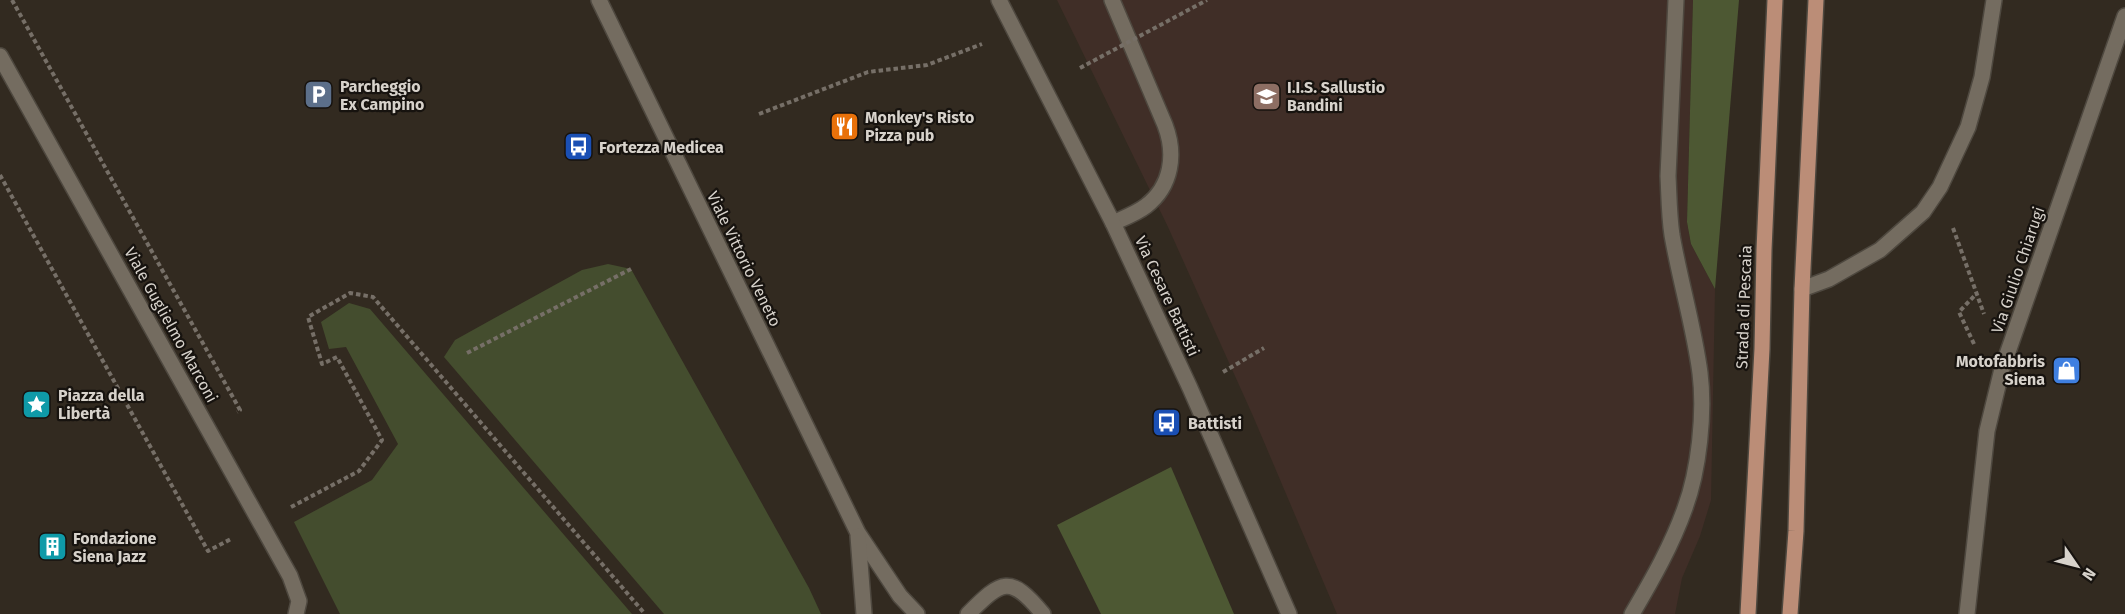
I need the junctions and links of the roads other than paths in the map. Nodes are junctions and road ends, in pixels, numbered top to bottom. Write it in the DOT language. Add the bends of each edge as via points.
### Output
graph roads {
  1 [pos="599,0"];
  2 [pos="999,0"];
  3 [pos="1112,0"];
  4 [pos="1676,0"];
  5 [pos="1775,0"];
  6 [pos="1816,0"];
  7 [pos="1994,0"];
  8 [pos="2125,16"];
  9 [pos="0,56"];
  10 [pos="1113,223"];
  11 [pos="1802,290"];
  12 [pos="858,533"];
  13 [pos="900,597"];
  14 [pos="296,614"];
  15 [pos="864,614"];
  16 [pos="903,614"];
  17 [pos="917,614"];
  18 [pos="968,614"];
  19 [pos="1043,614"];
  20 [pos="1289,614"];
  21 [pos="1632,614"];
  22 [pos="1748,614"];
  23 [pos="1790,614"];
  24 [pos="1967,614"];
  1 -- 12 [label="street, Viale Vittorio Veneto"];
  2 -- 10 [label="street, Via Cesare Battisti"];
  3 -- 10 [label="street" via="1165,125 1172,152 1154,199"];
  4 -- 21 [label="street" via="1669,203 1700,374 1701,421 1695,473 1686,507"];
  5 -- 22 [label="main road, Strada di Pescaia"];
  6 -- 11 [label="main road"];
  7 -- 11 [label="street" via="1982,77 1968,127 1940,187 1923,212 1880,250"];
  8 -- 24 [label="street, Via Giulio Chiarugi" via="2002,369 1987,431"];
  9 -- 14 [label="street, Viale Guglielmo Marconi" via="297,592"];
  10 -- 20 [label="street, Via Cesare Battisti"];
  11 -- 23 [label="main road"];
  12 -- 13 [label="street, Viale Vittorio Veneto"];
  12 -- 15 [label="street, Viale Vittorio Veneto"];
  13 -- 16 [label="street, Viale Vittorio Veneto"];
  13 -- 17 [label="street, Viale Vittorio Veneto"];
  18 -- 19 [label="street" via="991,592 1006,586 1028,596"];
}
